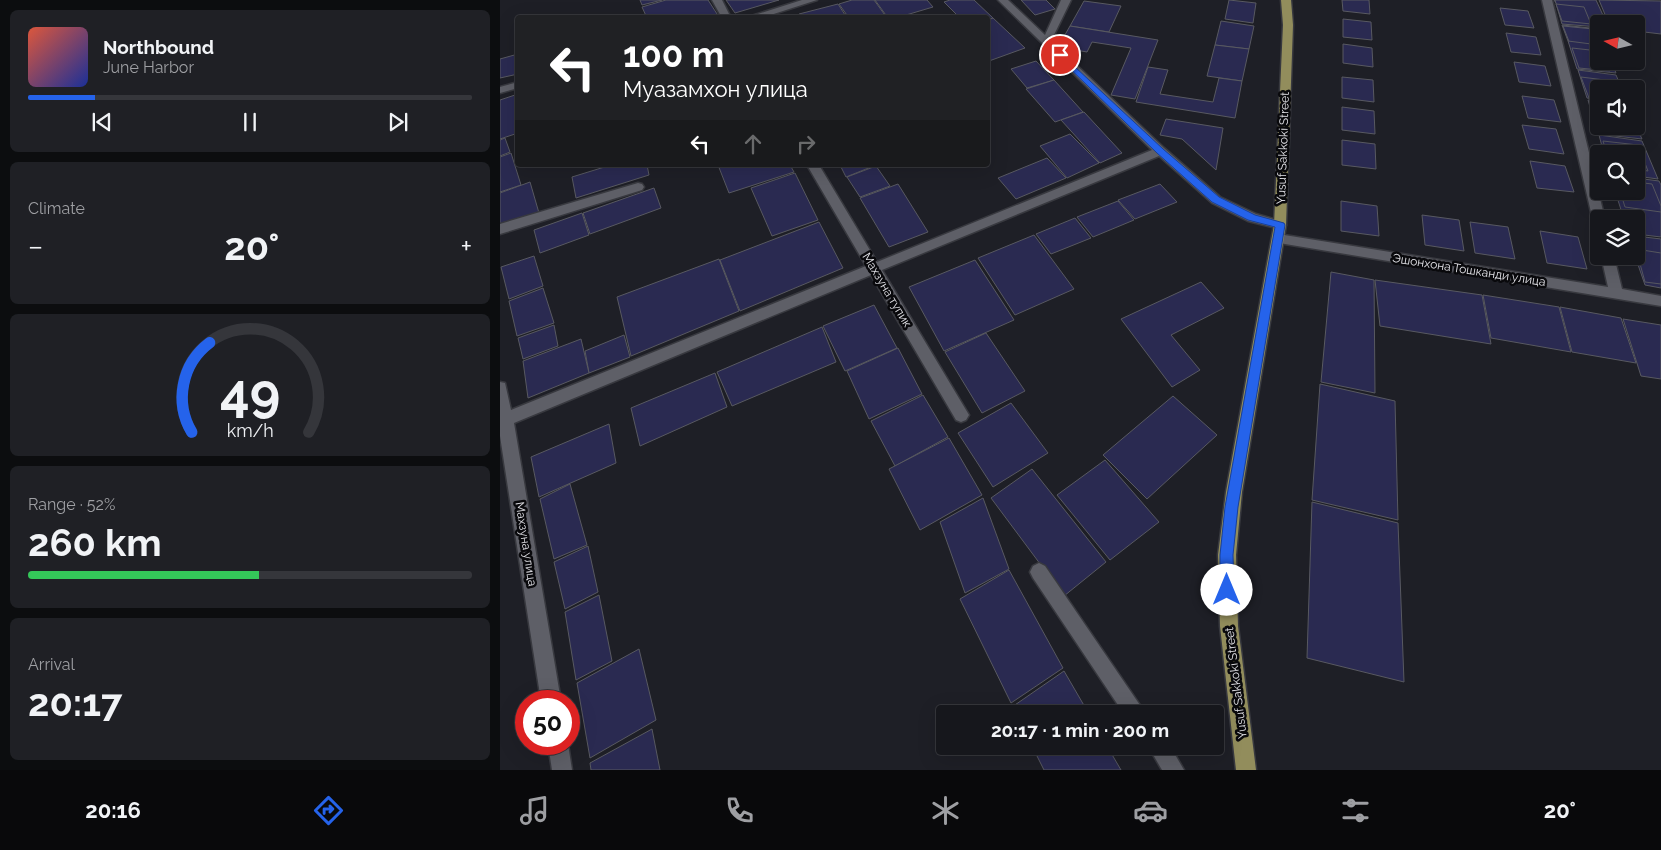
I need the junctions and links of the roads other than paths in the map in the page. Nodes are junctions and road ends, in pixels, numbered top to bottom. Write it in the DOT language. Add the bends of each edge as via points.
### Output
graph roads {
  1 [pos="717,0"];
  2 [pos="812,0"];
  3 [pos="1003,0"];
  4 [pos="1066,0"];
  5 [pos="1286,0"];
  6 [pos="1547,0"];
  7 [pos="725,15"];
  8 [pos="760,15"];
  9 [pos="1046,42"];
  10 [pos="515,86"];
  11 [pos="500,90"];
  12 [pos="1160,151"];
  13 [pos="814,167"];
  14 [pos="638,187"];
  15 [pos="1596,210"];
  16 [pos="500,229"];
  17 [pos="1279,232"];
  18 [pos="1609,265"];
  19 [pos="873,268"];
  20 [pos="1616,294"];
  21 [pos="1661,301"];
  22 [pos="500,388"];
  23 [pos="961,415"];
  24 [pos="506,420"];
  25 [pos="1040,572"];
  26 [pos="550,690"];
  27 [pos="1130,705"];
  28 [pos="560,755"];
  29 [pos="1164,755"];
  30 [pos="562,770"];
  31 [pos="1174,770"];
  32 [pos="1246,770"];
  1 -- 7 [label="street"];
  2 -- 8 [label="street"];
  3 -- 9 [label="street, Эшонхона Тошканди улица"];
  4 -- 9 [label="street"];
  5 -- 17 [label="main road, Yusuf Sakkoki Street" via="1288,25"];
  6 -- 15 [label="street"];
  9 -- 12 [label="street, Эшонхона Тошканди улица"];
  10 -- 11 [label="street"];
  12 -- 17 [label="street, Эшонхона Тошканди улица" via="1216,200"];
  12 -- 19 [label="street"];
  13 -- 19 [label="street, Махзуна тупик"];
  14 -- 16 [label="street"];
  17 -- 20 [label="street, Эшонхона Тошканди улица"];
  17 -- 32 [label="main road, Yusuf Sakkoki Street" via="1234,492 1227,555 1229,626"];
  18 -- 20 [label="street"];
  19 -- 23 [label="street, Махзуна тупик"];
  19 -- 24 [label="street"];
  20 -- 21 [label="street, Эшонхона Тошканди улица"];
  22 -- 24 [label="street, Махзуна улица"];
  24 -- 26 [label="street, Махзуна улица"];
  25 -- 27 [label="street"];
  28 -- 30 [label="street"];
  29 -- 31 [label="street"];
}
